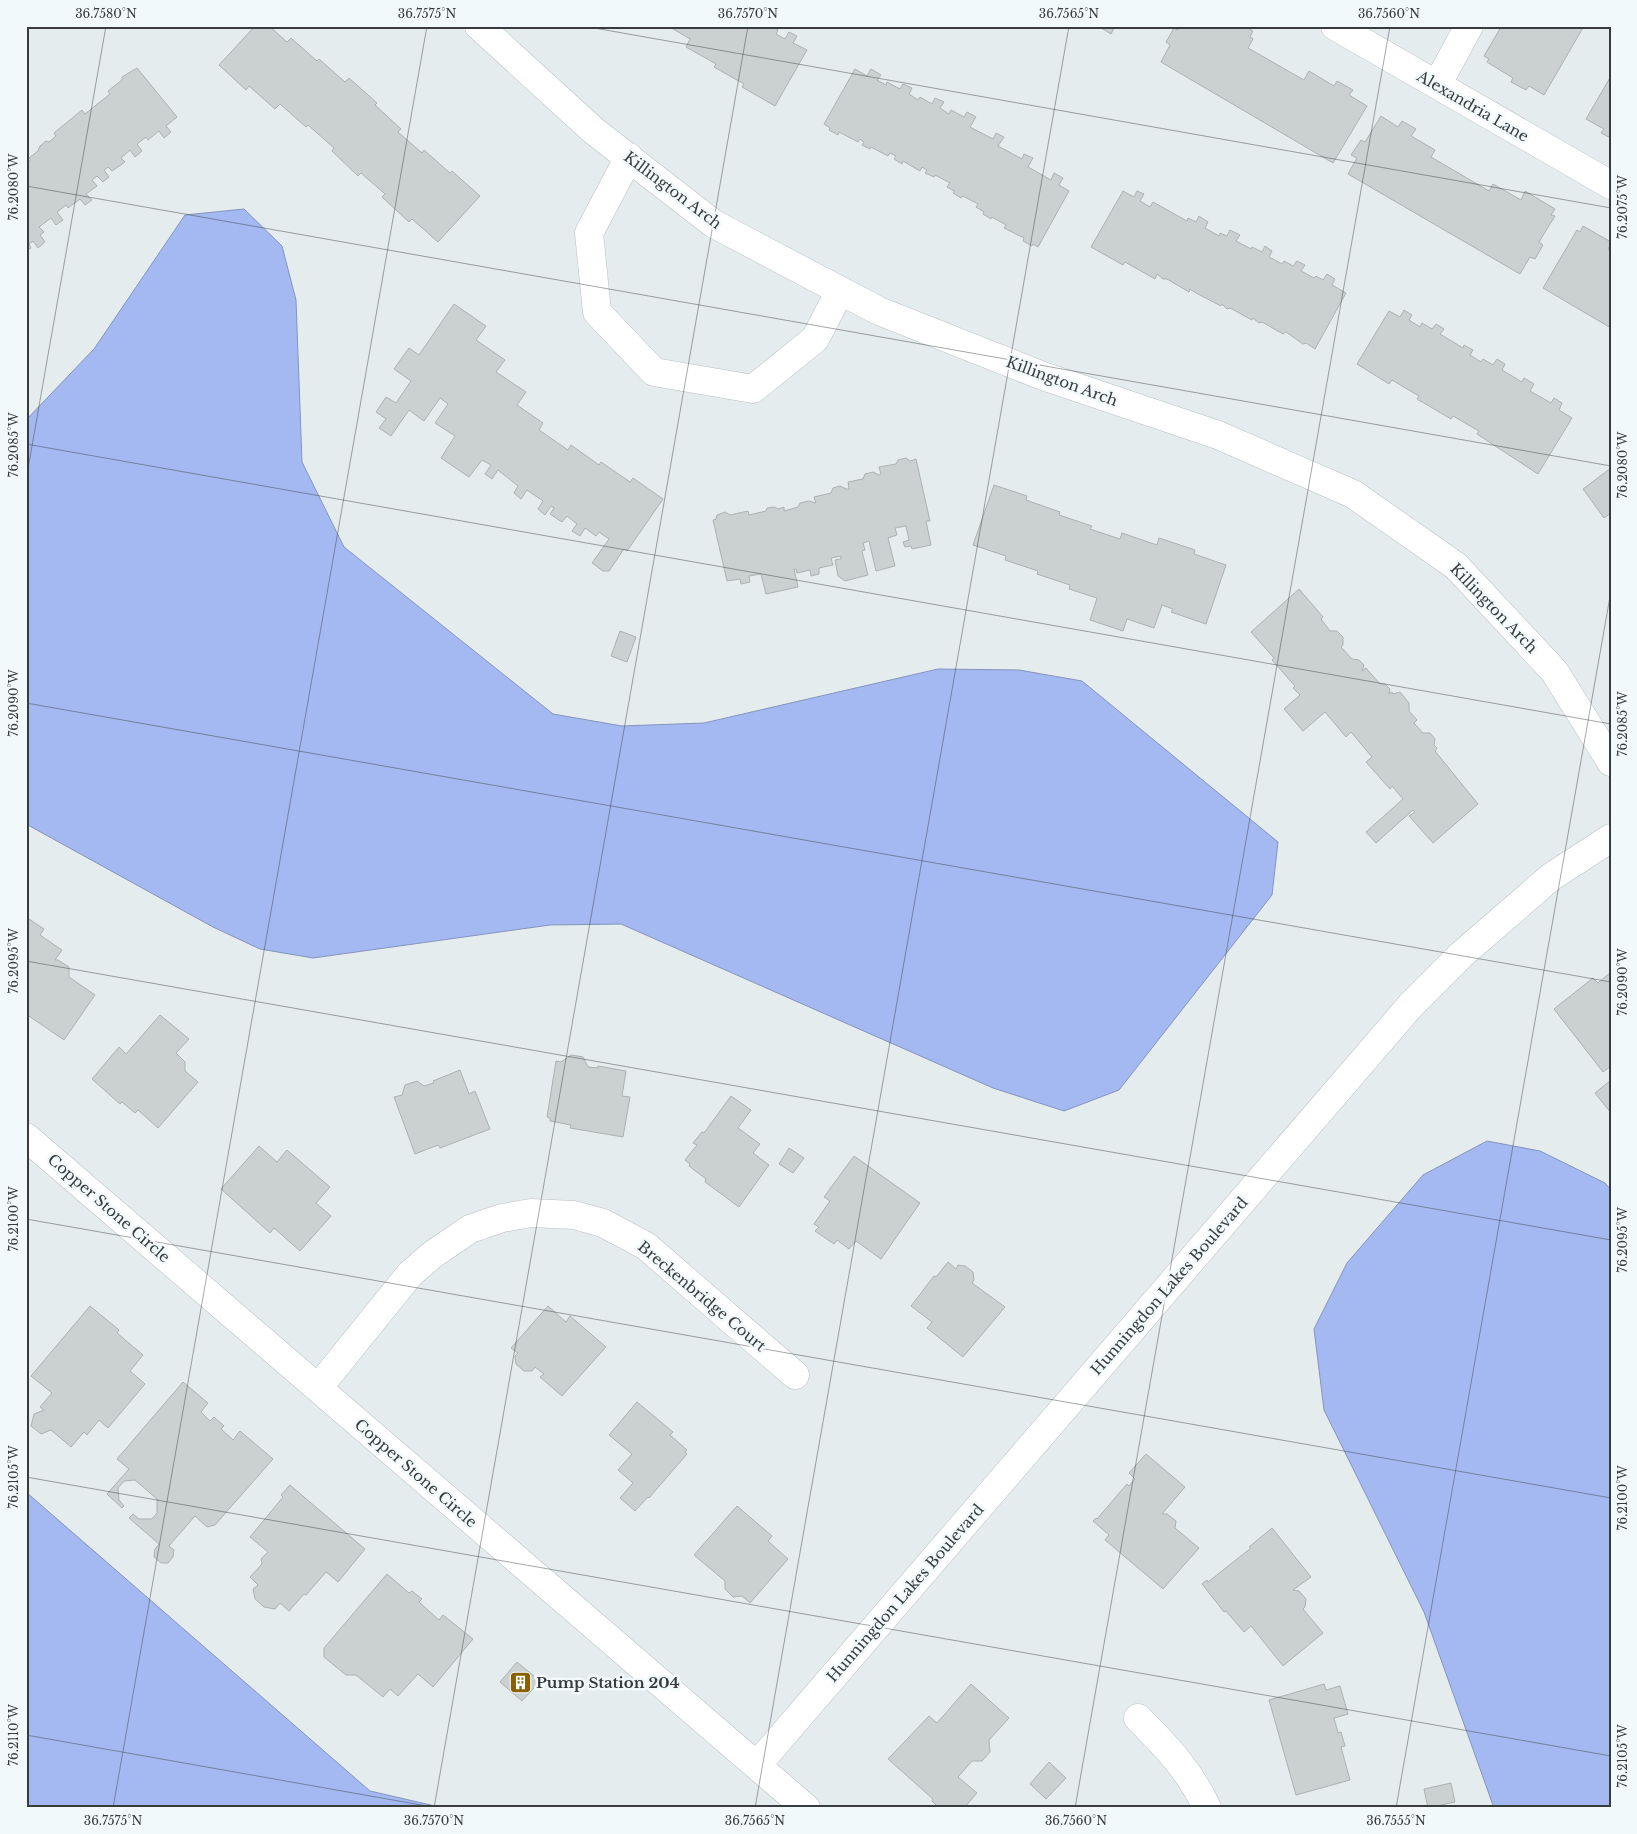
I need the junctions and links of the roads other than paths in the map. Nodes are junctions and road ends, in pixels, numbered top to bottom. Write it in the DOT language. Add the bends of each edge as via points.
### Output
graph roads {
  1 [pos="479,26"];
  2 [pos="1335,26"];
  3 [pos="1469,26"];
  4 [pos="1437,85"];
  5 [pos="629,157"];
  6 [pos="1611,185"];
  7 [pos="840,291"];
  8 [pos="1611,762"];
  9 [pos="1611,838"];
  10 [pos="26,1137"];
  11 [pos="795,1375"];
  12 [pos="318,1388"];
  13 [pos="1138,1718"];
  14 [pos="757,1766"];
  15 [pos="806,1808"];
  16 [pos="1207,1808"];
  1 -- 5 [label="street, Killington Arch" via="594,130"];
  2 -- 4 [label="street, Alexandria Lane"];
  3 -- 4 [label="street"];
  4 -- 6 [label="street, Alexandria Lane"];
  5 -- 7 [label="street, Killington Arch" via="714,224"];
  5 -- 7 [label="street" via="589,233 598,312 654,372 753,389 815,339"];
  7 -- 8 [label="street, Killington Arch" via="879,311 1043,376 1218,435 1353,494 1456,566 1554,670"];
  9 -- 14 [label="street, Hunningdon Lakes Boulevard" via="1551,877 1461,954 1411,1005"];
  10 -- 12 [label="street, Copper Stone Circle"];
  11 -- 12 [label="street, Breckenbridge Court" via="646,1246 603,1222 574,1215 531,1213 502,1218 470,1230 432,1255 410,1274"];
  12 -- 14 [label="street, Copper Stone Circle"];
  13 -- 16 [label="street" via="1173,1754 1200,1792"];
  14 -- 15 [label="street, Copper Stone Circle"];
}
